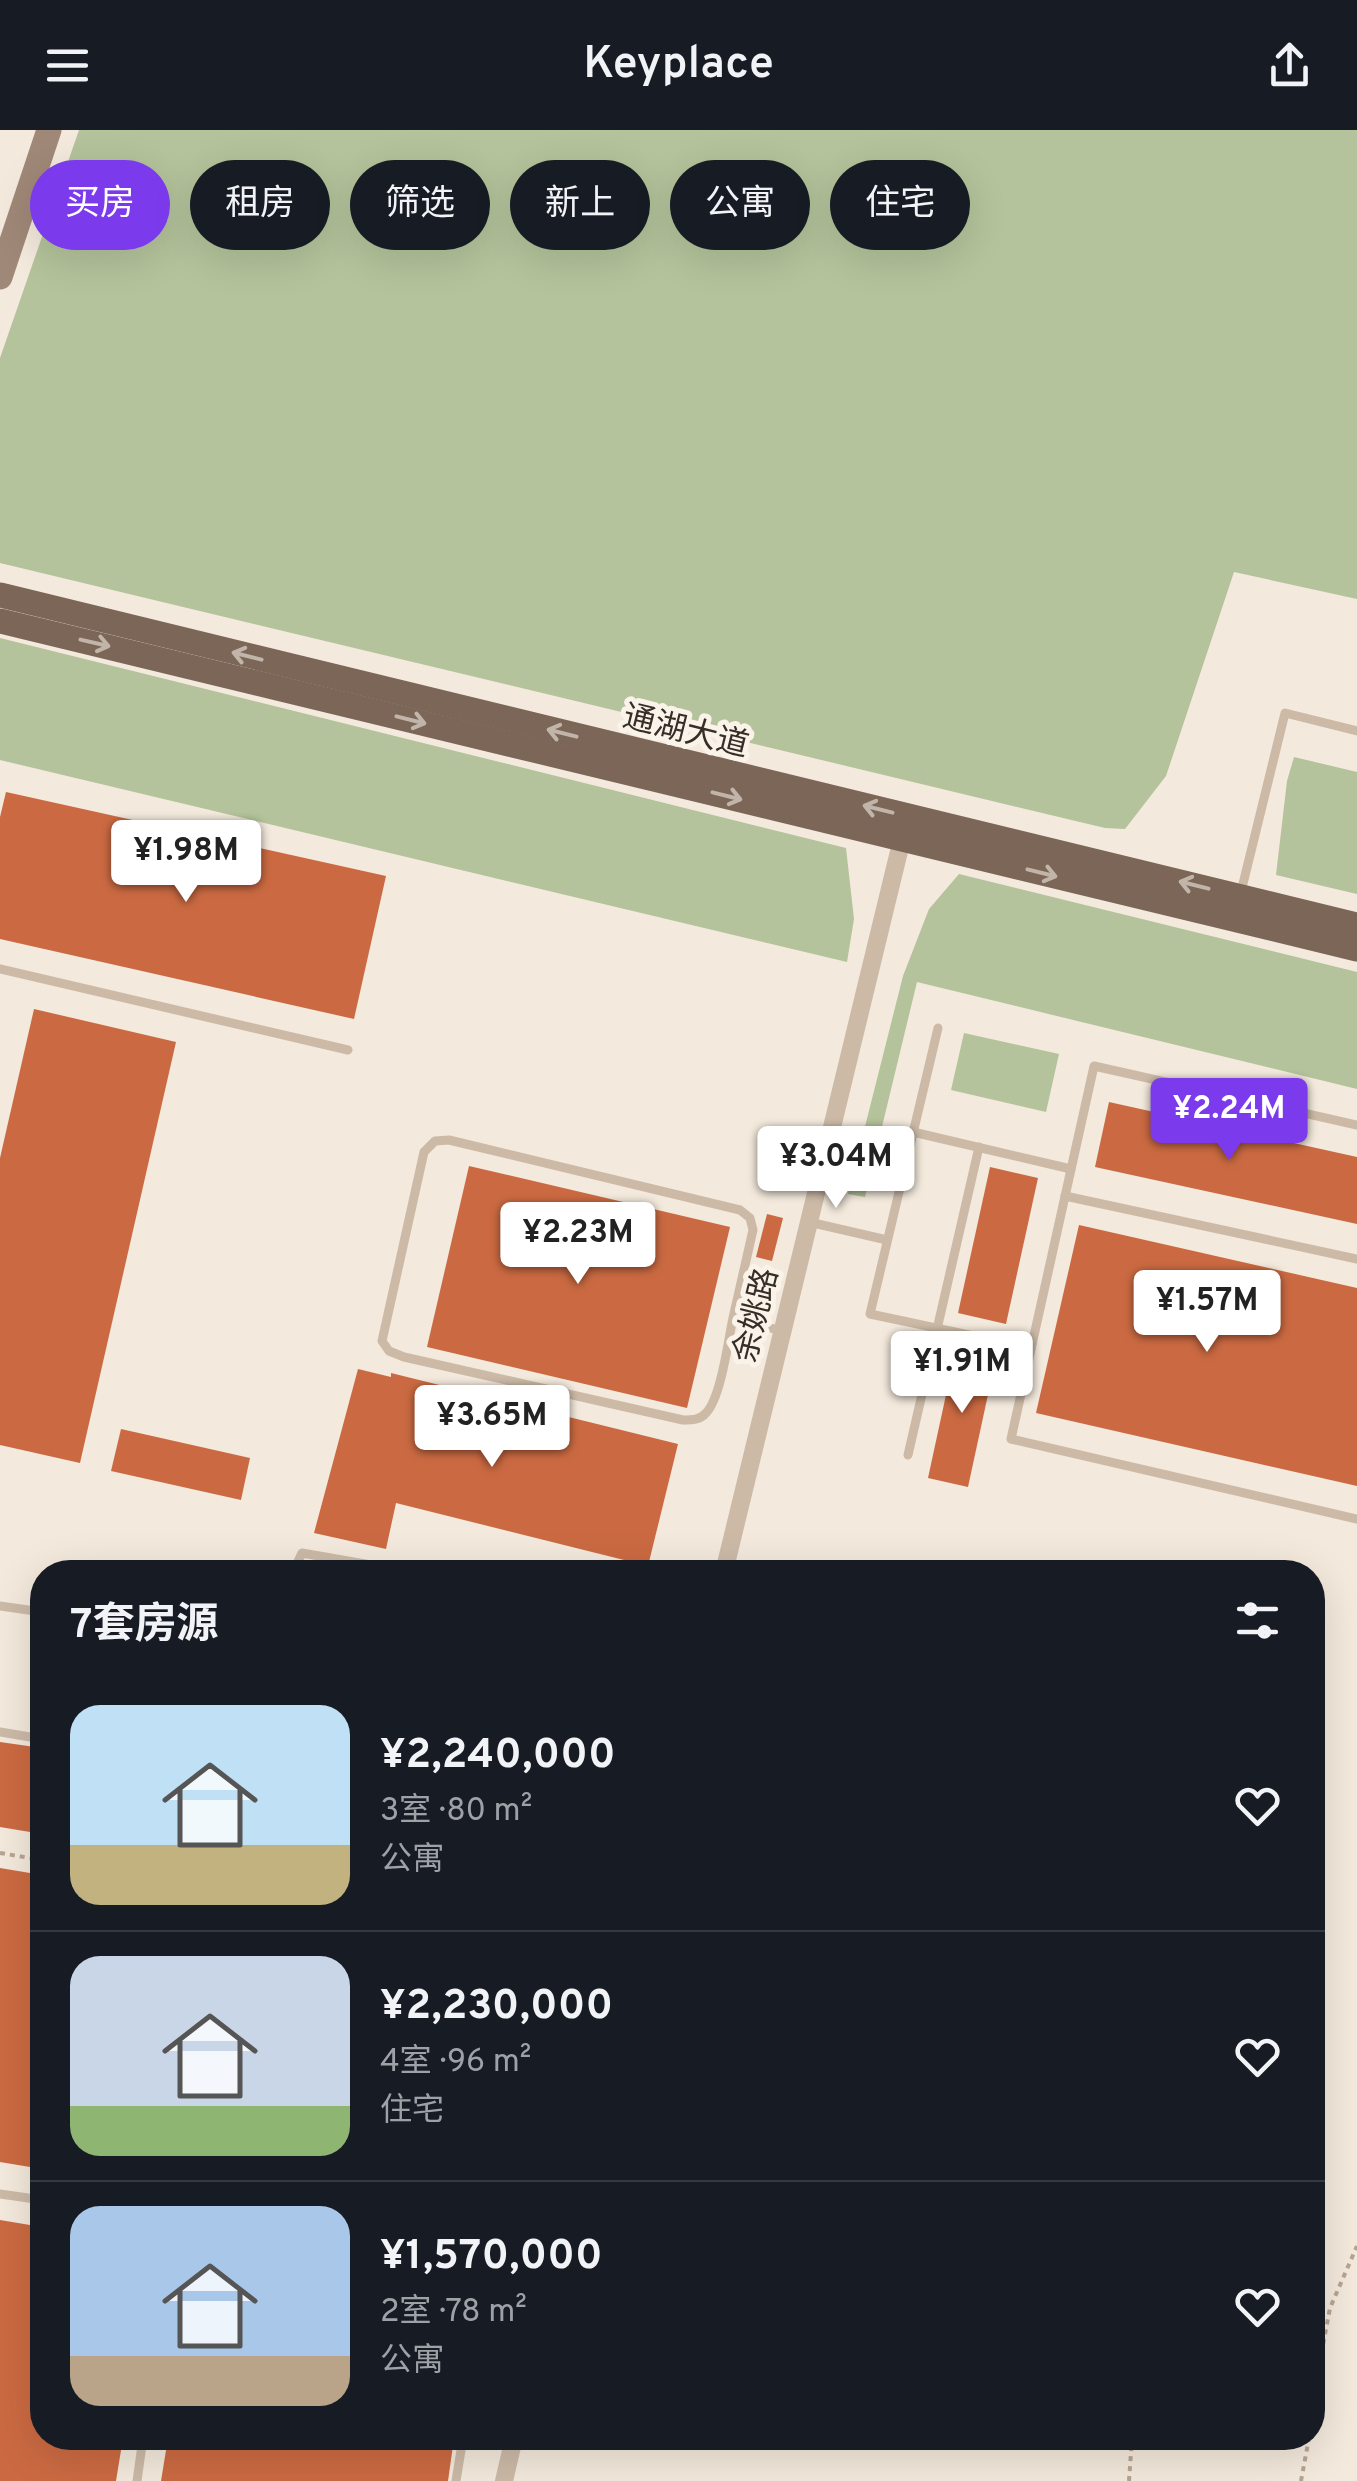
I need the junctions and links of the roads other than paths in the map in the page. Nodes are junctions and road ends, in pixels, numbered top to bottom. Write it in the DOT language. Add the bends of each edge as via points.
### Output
graph roads {
  1 [pos="50,130"];
  2 [pos="0,277"];
  3 [pos="0,595"];
  4 [pos="0,621"];
  5 [pos="1357,730"];
  6 [pos="902,839"];
  7 [pos="1240,896"];
  8 [pos="1357,924"];
  9 [pos="1357,949"];
  10 [pos="0,969"];
  11 [pos="938,1028"];
  12 [pos="348,1050"];
  13 [pos="1357,1126"];
  14 [pos="913,1132"];
  15 [pos="979,1148"];
  16 [pos="1071,1169"];
  17 [pos="1065,1196"];
  18 [pos="809,1222"];
  19 [pos="887,1240"];
  20 [pos="1357,1259"];
  21 [pos="733,1318"];
  22 [pos="938,1328"];
  23 [pos="782,1330"];
  24 [pos="1031,1348"];
  25 [pos="908,1455"];
  26 [pos="1357,1519"];
  27 [pos="299,1560"];
  28 [pos="343,1560"];
  29 [pos="727,1560"];
  30 [pos="0,1606"];
  31 [pos="30,1610"];
  32 [pos="0,1732"];
  33 [pos="30,1736"];
  34 [pos="0,2194"];
  35 [pos="30,2198"];
  36 [pos="142,2450"];
  37 [pos="461,2450"];
  38 [pos="511,2450"];
  39 [pos="137,2481"];
  40 [pos="456,2481"];
  41 [pos="504,2481"];
  1 -- 2 [label="street"];
  7 -- 3 [label="main road, 通湖大道, one-way"];
  4 -- 6 [label="main road, 通湖大道, one-way"];
  5 -- 7 [label="lane" via="1285,713"];
  6 -- 9 [label="main road, 通湖大道, one-way"];
  6 -- 18 [label="street, 余姚路"];
  7 -- 8 [label="main road, 通湖大道"];
  10 -- 12 [label="lane"];
  11 -- 14 [label="lane"];
  13 -- 16 [label="lane" via="1094,1066"];
  14 -- 15 [label="lane"];
  14 -- 19 [label="lane"];
  15 -- 16 [label="lane"];
  15 -- 22 [label="lane"];
  16 -- 17 [label="lane"];
  17 -- 20 [label="lane"];
  17 -- 24 [label="lane"];
  18 -- 19 [label="lane"];
  18 -- 23 [label="street, 余姚路"];
  19 -- 22 [label="lane" via="870,1314"];
  21 -- 21 [label="lane" via="752,1230 740,1210 450,1140 435,1141 424,1152 382,1341 404,1357 698,1420 715,1397"];
  21 -- 23 [label="lane"];
  22 -- 24 [label="lane"];
  22 -- 25 [label="lane"];
  23 -- 29 [label="street, 余姚路"];
  24 -- 26 [label="lane" via="1011,1439"];
  27 -- 28 [label="lane" via="302,1553"];
  30 -- 31 [label="lane"];
  32 -- 33 [label="lane"];
  34 -- 35 [label="lane"];
  36 -- 39 [label="lane"];
  37 -- 40 [label="lane"];
  38 -- 41 [label="street"];
}
